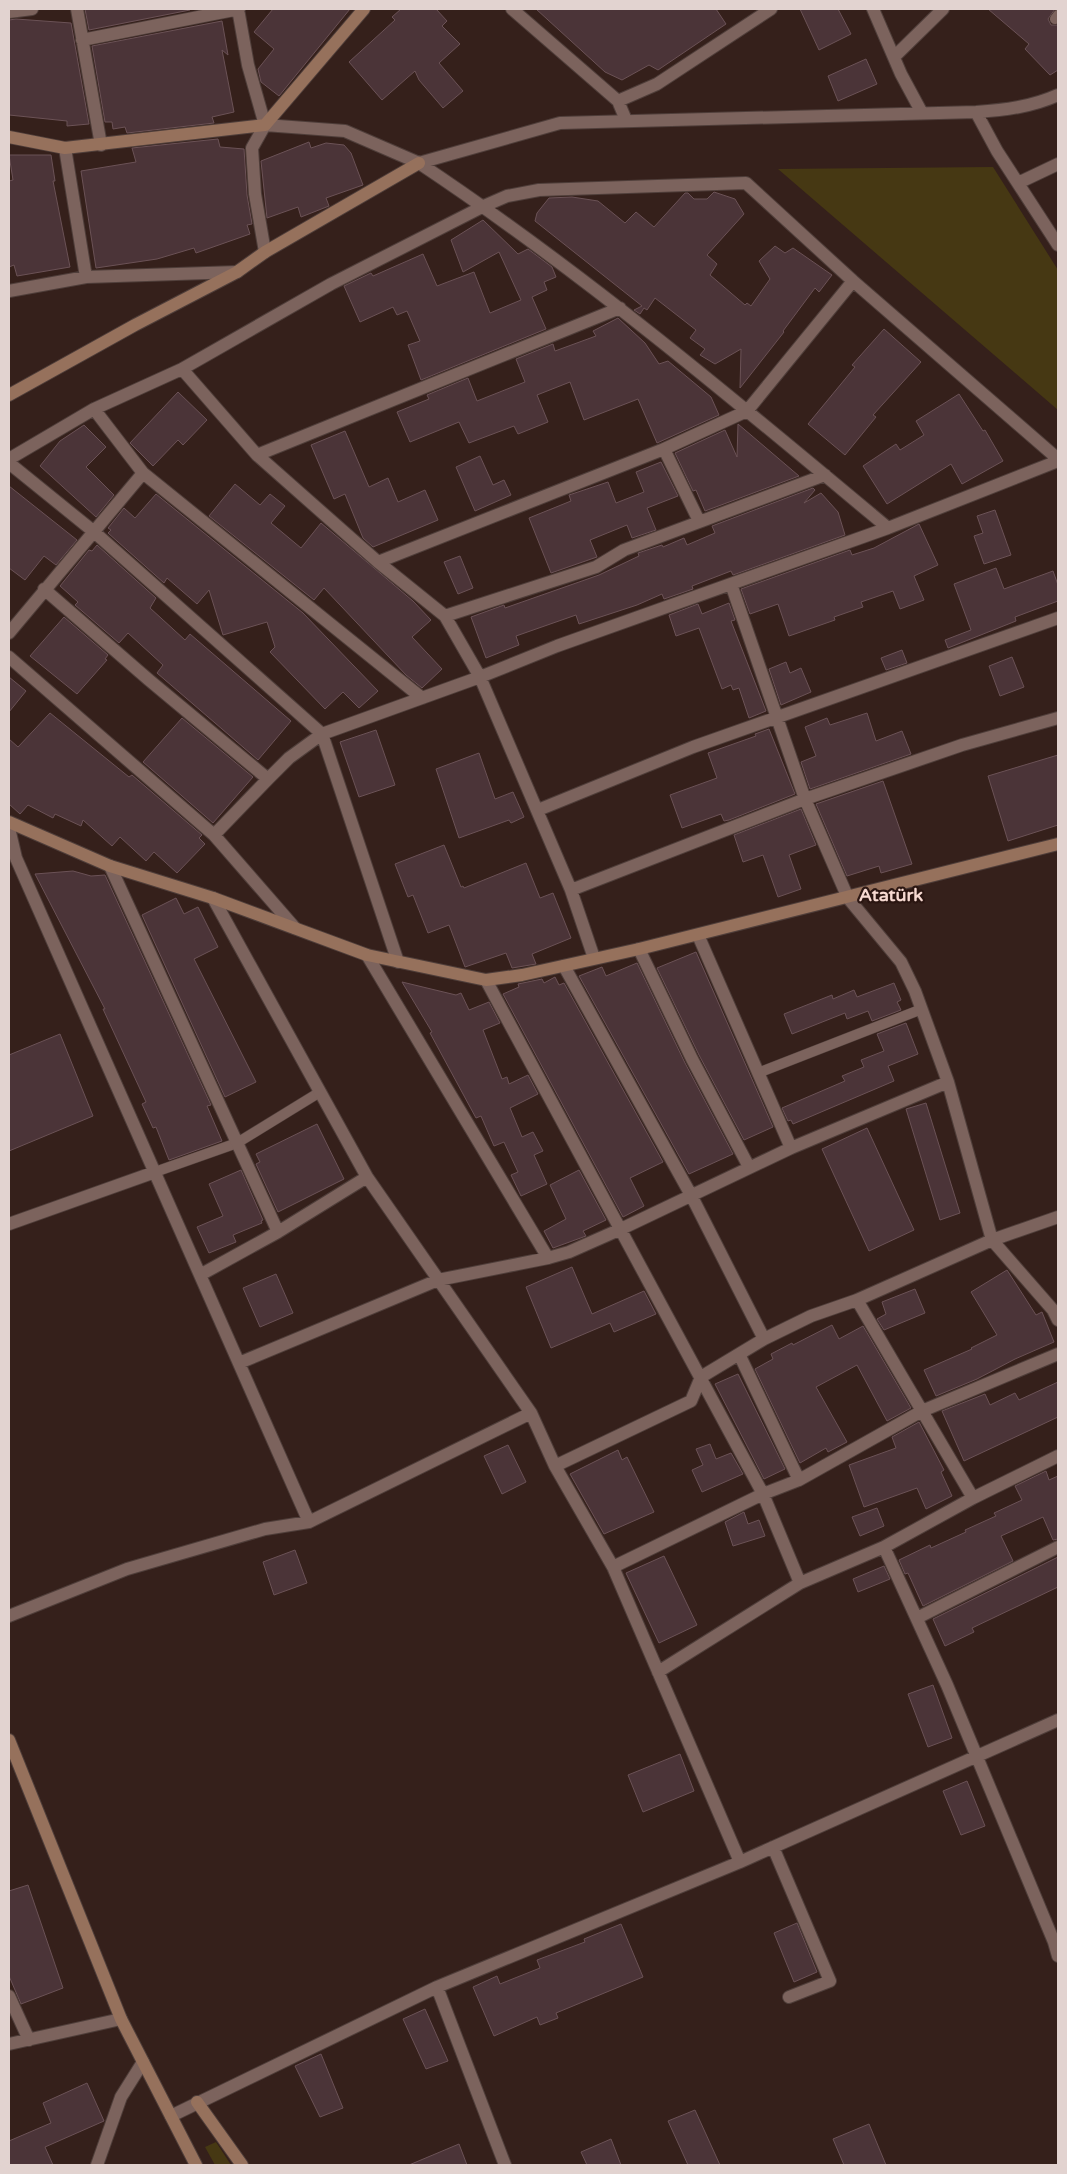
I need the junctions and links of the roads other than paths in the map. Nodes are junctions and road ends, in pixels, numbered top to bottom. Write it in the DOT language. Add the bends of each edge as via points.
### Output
graph roads {
  1 [pos="32,9"];
  2 [pos="77,9"];
  3 [pos="238,9"];
  4 [pos="364,9"];
  5 [pos="512,9"];
  6 [pos="772,9"];
  7 [pos="873,9"];
  8 [pos="942,9"];
  9 [pos="9,12"];
  10 [pos="82,40"];
  11 [pos="894,57"];
  12 [pos="1058,95"];
  13 [pos="618,101"];
  14 [pos="976,112"];
  15 [pos="922,113"];
  16 [pos="626,120"];
  17 [pos="265,125"];
  18 [pos="9,137"];
  19 [pos="101,145"];
  20 [pos="65,148"];
  21 [pos="419,163"];
  22 [pos="1058,164"];
  23 [pos="1018,183"];
  24 [pos="484,206"];
  25 [pos="1056,236"];
  26 [pos="264,252"];
  27 [pos="237,272"];
  28 [pos="86,277"];
  29 [pos="853,281"];
  30 [pos="9,291"];
  31 [pos="620,308"];
  32 [pos="182,369"];
  33 [pos="9,395"];
  34 [pos="94,409"];
  35 [pos="747,411"];
  36 [pos="664,449"];
  37 [pos="257,455"];
  38 [pos="9,459"];
  39 [pos="1058,460"];
  40 [pos="9,463"];
  41 [pos="143,473"];
  42 [pos="825,475"];
  43 [pos="699,521"];
  44 [pos="888,528"];
  45 [pos="92,531"];
  46 [pos="378,562"];
  47 [pos="731,584"];
  48 [pos="44,589"];
  49 [pos="445,616"];
  50 [pos="1058,618"];
  51 [pos="9,633"];
  52 [pos="9,657"];
  53 [pos="480,677"];
  54 [pos="422,698"];
  55 [pos="776,718"];
  56 [pos="1058,718"];
  57 [pos="322,734"];
  58 [pos="268,779"];
  59 [pos="805,798"];
  60 [pos="538,810"];
  61 [pos="9,822"];
  62 [pos="9,828"];
  63 [pos="214,835"];
  64 [pos="1058,844"];
  65 [pos="110,866"];
  66 [pos="572,890"];
  67 [pos="213,898"];
  68 [pos="848,898"];
  69 [pos="295,928"];
  70 [pos="698,935"];
  71 [pos="639,949"];
  72 [pos="367,955"];
  73 [pos="594,958"];
  74 [pos="398,962"];
  75 [pos="564,966"];
  76 [pos="486,980"];
  77 [pos="922,1009"];
  78 [pos="758,1073"];
  79 [pos="948,1082"];
  80 [pos="320,1092"];
  81 [pos="236,1143"];
  82 [pos="791,1148"];
  83 [pos="749,1167"];
  84 [pos="155,1172"];
  85 [pos="368,1177"];
  86 [pos="691,1195"];
  87 [pos="1058,1217"];
  88 [pos="9,1224"];
  89 [pos="621,1230"];
  90 [pos="278,1232"];
  91 [pos="992,1240"];
  92 [pos="548,1258"];
  93 [pos="200,1275"];
  94 [pos="438,1280"];
  95 [pos="857,1300"];
  96 [pos="1056,1312"];
  97 [pos="764,1339"];
  98 [pos="739,1354"];
  99 [pos="1058,1354"];
  100 [pos="239,1363"];
  101 [pos="701,1377"];
  102 [pos="922,1411"];
  103 [pos="531,1414"];
  104 [pos="1058,1456"];
  105 [pos="555,1466"];
  106 [pos="799,1480"];
  107 [pos="763,1494"];
  108 [pos="973,1498"];
  109 [pos="309,1522"];
  110 [pos="884,1547"];
  111 [pos="1058,1547"];
  112 [pos="613,1567"];
  113 [pos="800,1583"];
  114 [pos="9,1616"];
  115 [pos="917,1618"];
  116 [pos="658,1672"];
  117 [pos="1058,1720"];
  118 [pos="9,1740"];
  119 [pos="977,1756"];
  120 [pos="773,1848"];
  121 [pos="740,1862"];
  122 [pos="1058,1956"];
  123 [pos="437,1986"];
  124 [pos="9,1996"];
  125 [pos="789,1997"];
  126 [pos="121,2019"];
  127 [pos="29,2040"];
  128 [pos="9,2044"];
  129 [pos="143,2062"];
  130 [pos="197,2102"];
  131 [pos="171,2116"];
  132 [pos="97,2165"];
  133 [pos="196,2165"];
  134 [pos="242,2165"];
  135 [pos="505,2165"];
  1 -- 9 [label="street"];
  2 -- 10 [label="street"];
  3 -- 10 [label="street"];
  3 -- 17 [label="street" via="248,65"];
  4 -- 17 [label="street"];
  5 -- 13 [label="street"];
  6 -- 13 [label="street" via="657,84"];
  7 -- 11 [label="street"];
  8 -- 11 [label="street"];
  10 -- 19 [label="street"];
  11 -- 15 [label="street"];
  12 -- 14 [label="street" via="1013,110"];
  13 -- 16 [label="street"];
  14 -- 15 [label="street"];
  14 -- 23 [label="street"];
  15 -- 16 [label="street"];
  16 -- 21 [label="street" via="560,123"];
  17 -- 19 [label="street"];
  17 -- 21 [label="street" via="345,131"];
  17 -- 26 [label="street" via="252,148"];
  18 -- 20 [label="street"];
  19 -- 20 [label="street"];
  20 -- 28 [label="street"];
  21 -- 24 [label="street"];
  21 -- 26 [label="street"];
  22 -- 23 [label="street"];
  23 -- 25 [label="street"];
  24 -- 29 [label="street" via="507,196 539,190 746,183"];
  24 -- 31 [label="street"];
  24 -- 32 [label="street" via="331,284"];
  26 -- 27 [label="street"];
  27 -- 28 [label="street"];
  27 -- 33 [label="street"];
  28 -- 30 [label="street"];
  29 -- 35 [label="street"];
  29 -- 39 [label="street"];
  31 -- 35 [label="street"];
  31 -- 37 [label="street"];
  32 -- 34 [label="street"];
  32 -- 37 [label="street"];
  34 -- 38 [label="street"];
  34 -- 41 [label="street"];
  35 -- 36 [label="street"];
  35 -- 42 [label="street"];
  36 -- 43 [label="street"];
  36 -- 46 [label="street"];
  37 -- 46 [label="street"];
  39 -- 44 [label="street"];
  40 -- 45 [label="street"];
  41 -- 45 [label="street"];
  41 -- 54 [label="street"];
  42 -- 43 [label="street"];
  42 -- 44 [label="street"];
  43 -- 49 [label="street" via="624,550 596,568"];
  44 -- 47 [label="street"];
  45 -- 48 [label="street"];
  45 -- 57 [label="street"];
  46 -- 49 [label="street"];
  47 -- 53 [label="street"];
  47 -- 55 [label="street"];
  48 -- 51 [label="street"];
  48 -- 58 [label="street"];
  49 -- 53 [label="street"];
  50 -- 55 [label="street"];
  52 -- 63 [label="street"];
  53 -- 54 [label="street"];
  53 -- 60 [label="street"];
  54 -- 57 [label="street"];
  55 -- 59 [label="street"];
  55 -- 60 [label="street" via="693,747"];
  56 -- 59 [label="street" via="962,745"];
  57 -- 58 [label="street" via="289,758"];
  57 -- 74 [label="street"];
  58 -- 63 [label="street"];
  59 -- 66 [label="street"];
  59 -- 68 [label="street"];
  60 -- 66 [label="street"];
  61 -- 65 [label="street"];
  62 -- 84 [label="street" via="16,858"];
  63 -- 69 [label="street"];
  64 -- 68 [label="street"];
  65 -- 67 [label="street"];
  65 -- 81 [label="street"];
  66 -- 73 [label="street"];
  67 -- 69 [label="street"];
  67 -- 80 [label="street"];
  68 -- 70 [label="street"];
  68 -- 77 [label="street" via="901,962"];
  69 -- 72 [label="street"];
  70 -- 71 [label="street"];
  70 -- 78 [label="street"];
  71 -- 73 [label="street"];
  71 -- 83 [label="street"];
  72 -- 74 [label="street"];
  72 -- 92 [label="street"];
  73 -- 75 [label="street"];
  74 -- 76 [label="street"];
  75 -- 76 [label="street"];
  75 -- 86 [label="street"];
  76 -- 89 [label="street"];
  77 -- 78 [label="lane"];
  77 -- 79 [label="street"];
  78 -- 82 [label="street"];
  79 -- 82 [label="street"];
  79 -- 91 [label="street"];
  80 -- 81 [label="lane"];
  80 -- 85 [label="street"];
  81 -- 84 [label="lane"];
  81 -- 90 [label="street"];
  82 -- 83 [label="street"];
  83 -- 86 [label="street"];
  84 -- 88 [label="street"];
  84 -- 93 [label="street"];
  85 -- 90 [label="street"];
  85 -- 94 [label="street"];
  86 -- 89 [label="street"];
  86 -- 97 [label="street"];
  87 -- 91 [label="street"];
  89 -- 92 [label="street"];
  89 -- 101 [label="street"];
  90 -- 93 [label="street"];
  91 -- 95 [label="street"];
  91 -- 96 [label="street"];
  92 -- 94 [label="street"];
  93 -- 100 [label="street"];
  94 -- 100 [label="street"];
  94 -- 103 [label="street"];
  95 -- 97 [label="street" via="811,1316"];
  95 -- 102 [label="street"];
  97 -- 98 [label="street"];
  98 -- 101 [label="street"];
  98 -- 106 [label="street"];
  99 -- 102 [label="street"];
  100 -- 109 [label="street"];
  101 -- 105 [label="street" via="691,1401"];
  101 -- 107 [label="street"];
  102 -- 106 [label="street"];
  102 -- 108 [label="street"];
  103 -- 105 [label="street"];
  103 -- 109 [label="street"];
  104 -- 108 [label="street"];
  105 -- 112 [label="street"];
  106 -- 107 [label="street"];
  107 -- 112 [label="street"];
  107 -- 113 [label="street"];
  108 -- 110 [label="street"];
  109 -- 114 [label="street" via="265,1529 127,1568"];
  110 -- 113 [label="street"];
  110 -- 115 [label="street"];
  111 -- 115 [label="street"];
  112 -- 116 [label="street"];
  113 -- 116 [label="street"];
  115 -- 119 [label="street"];
  116 -- 121 [label="street"];
  117 -- 119 [label="street"];
  118 -- 126 [label="street"];
  119 -- 120 [label="street"];
  119 -- 122 [label="street"];
  120 -- 121 [label="street"];
  120 -- 125 [label="street" via="830,1981"];
  121 -- 123 [label="street"];
  123 -- 130 [label="street"];
  123 -- 135 [label="street"];
  124 -- 127 [label="street"];
  126 -- 127 [label="street"];
  126 -- 129 [label="street"];
  127 -- 128 [label="street"];
  129 -- 131 [label="street"];
  129 -- 132 [label="street" via="121,2097"];
  130 -- 131 [label="street"];
  130 -- 134 [label="street"];
  131 -- 133 [label="street"];
}
